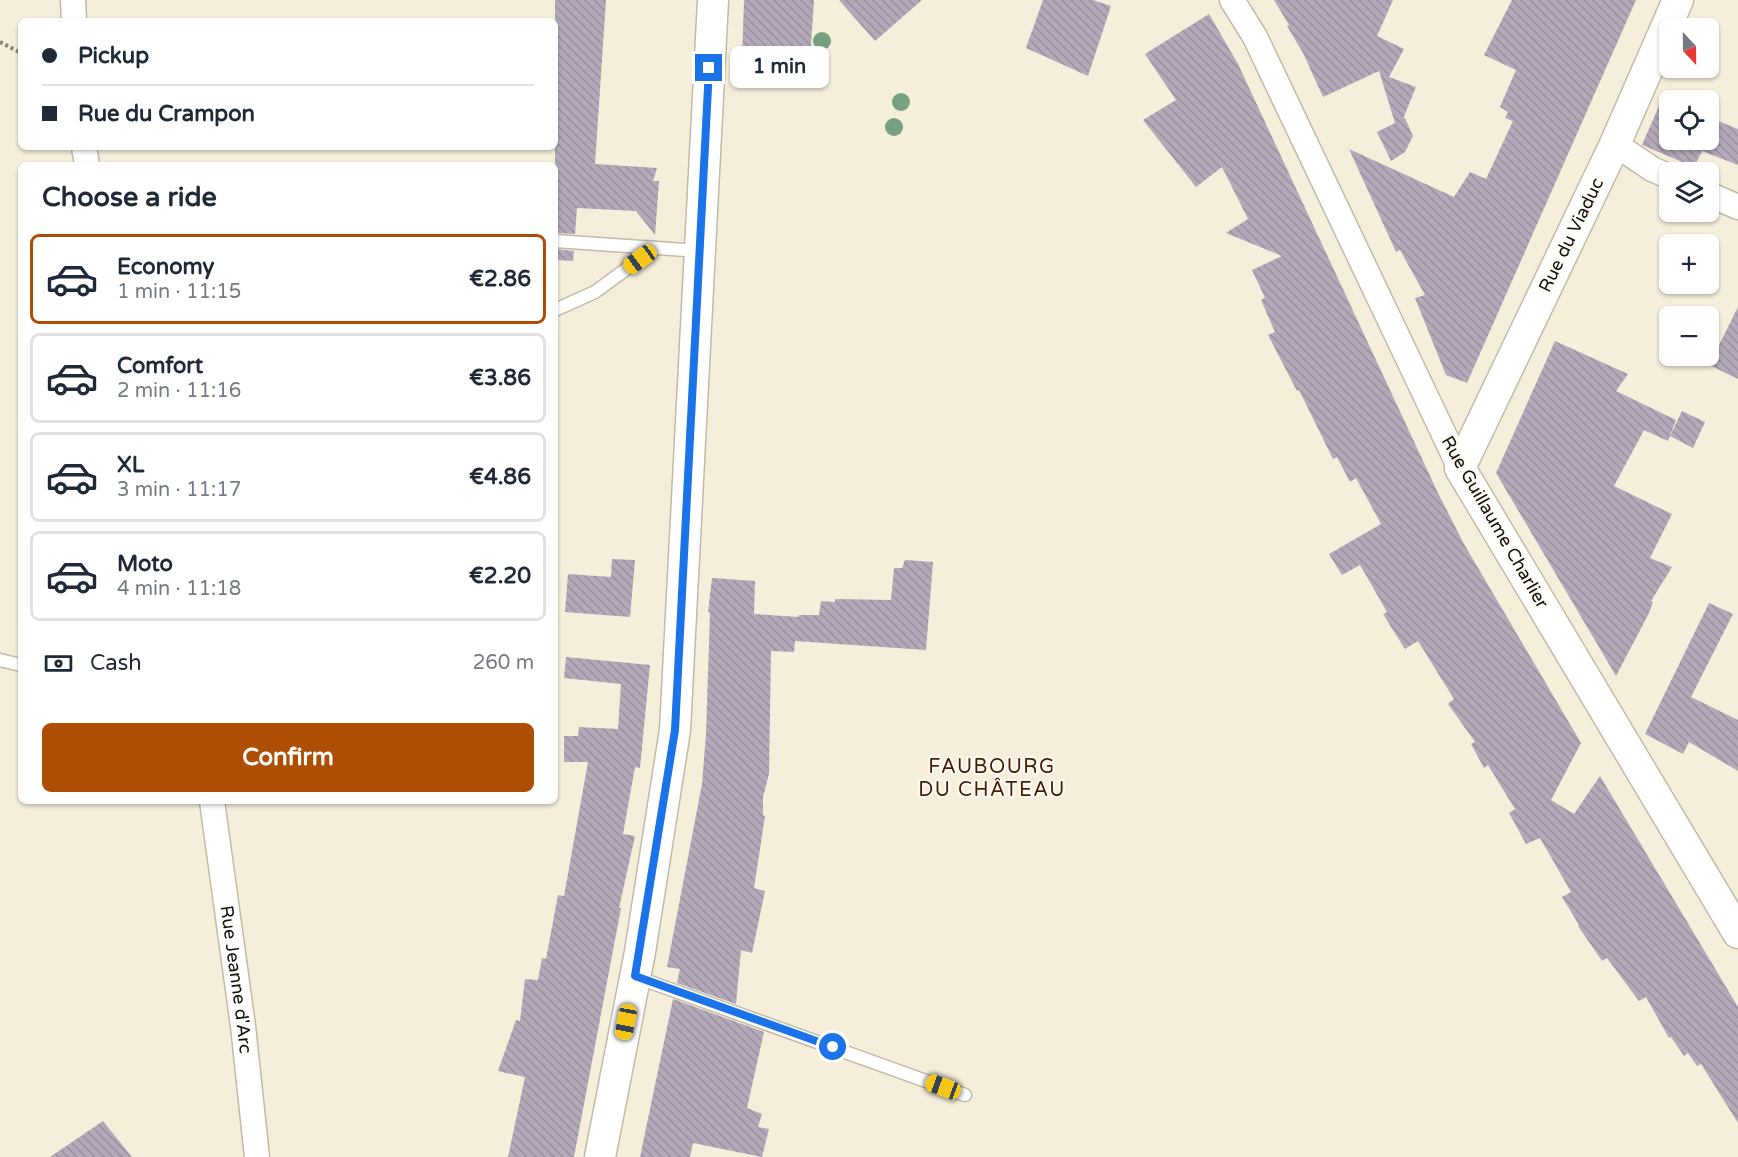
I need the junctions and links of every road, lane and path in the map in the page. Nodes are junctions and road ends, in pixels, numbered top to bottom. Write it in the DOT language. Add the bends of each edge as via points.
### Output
graph roads {
  1 [pos="73,0"];
  2 [pos="713,0"];
  3 [pos="1232,0"];
  4 [pos="1678,0"];
  5 [pos="74,18"];
  6 [pos="0,42"];
  7 [pos="18,51"];
  8 [pos="1615,144"];
  9 [pos="1659,172"];
  10 [pos="1719,199"];
  11 [pos="1738,207"];
  12 [pos="558,241"];
  13 [pos="655,248"];
  14 [pos="700,251"];
  15 [pos="558,309"];
  16 [pos="1460,468"];
  17 [pos="0,660"];
  18 [pos="18,664"];
  19 [pos="212,804"];
  20 [pos="1738,933"];
  21 [pos="635,976"];
  22 [pos="965,1095"];
  23 [pos="257,1157"];
  24 [pos="600,1157"];
  1 -- 5 [label="street"];
  2 -- 14 [label="street"];
  3 -- 16 [label="street, Rue Guillaume Charlier" via="1255,37"];
  4 -- 8 [label="street, Rue du Viaduc"];
  6 -- 7 [label="path"];
  8 -- 9 [label="street"];
  8 -- 16 [label="street, Rue du Viaduc"];
  10 -- 11 [label="street"];
  12 -- 13 [label="lane"];
  13 -- 14 [label="lane"];
  13 -- 15 [label="lane" via="595,292"];
  14 -- 21 [label="street" via="675,730"];
  16 -- 20 [label="street, Rue Guillaume Charlier"];
  17 -- 18 [label="lane"];
  19 -- 23 [label="street, Rue Jeanne d'Arc"];
  21 -- 22 [label="lane"];
  21 -- 24 [label="street"];
}
